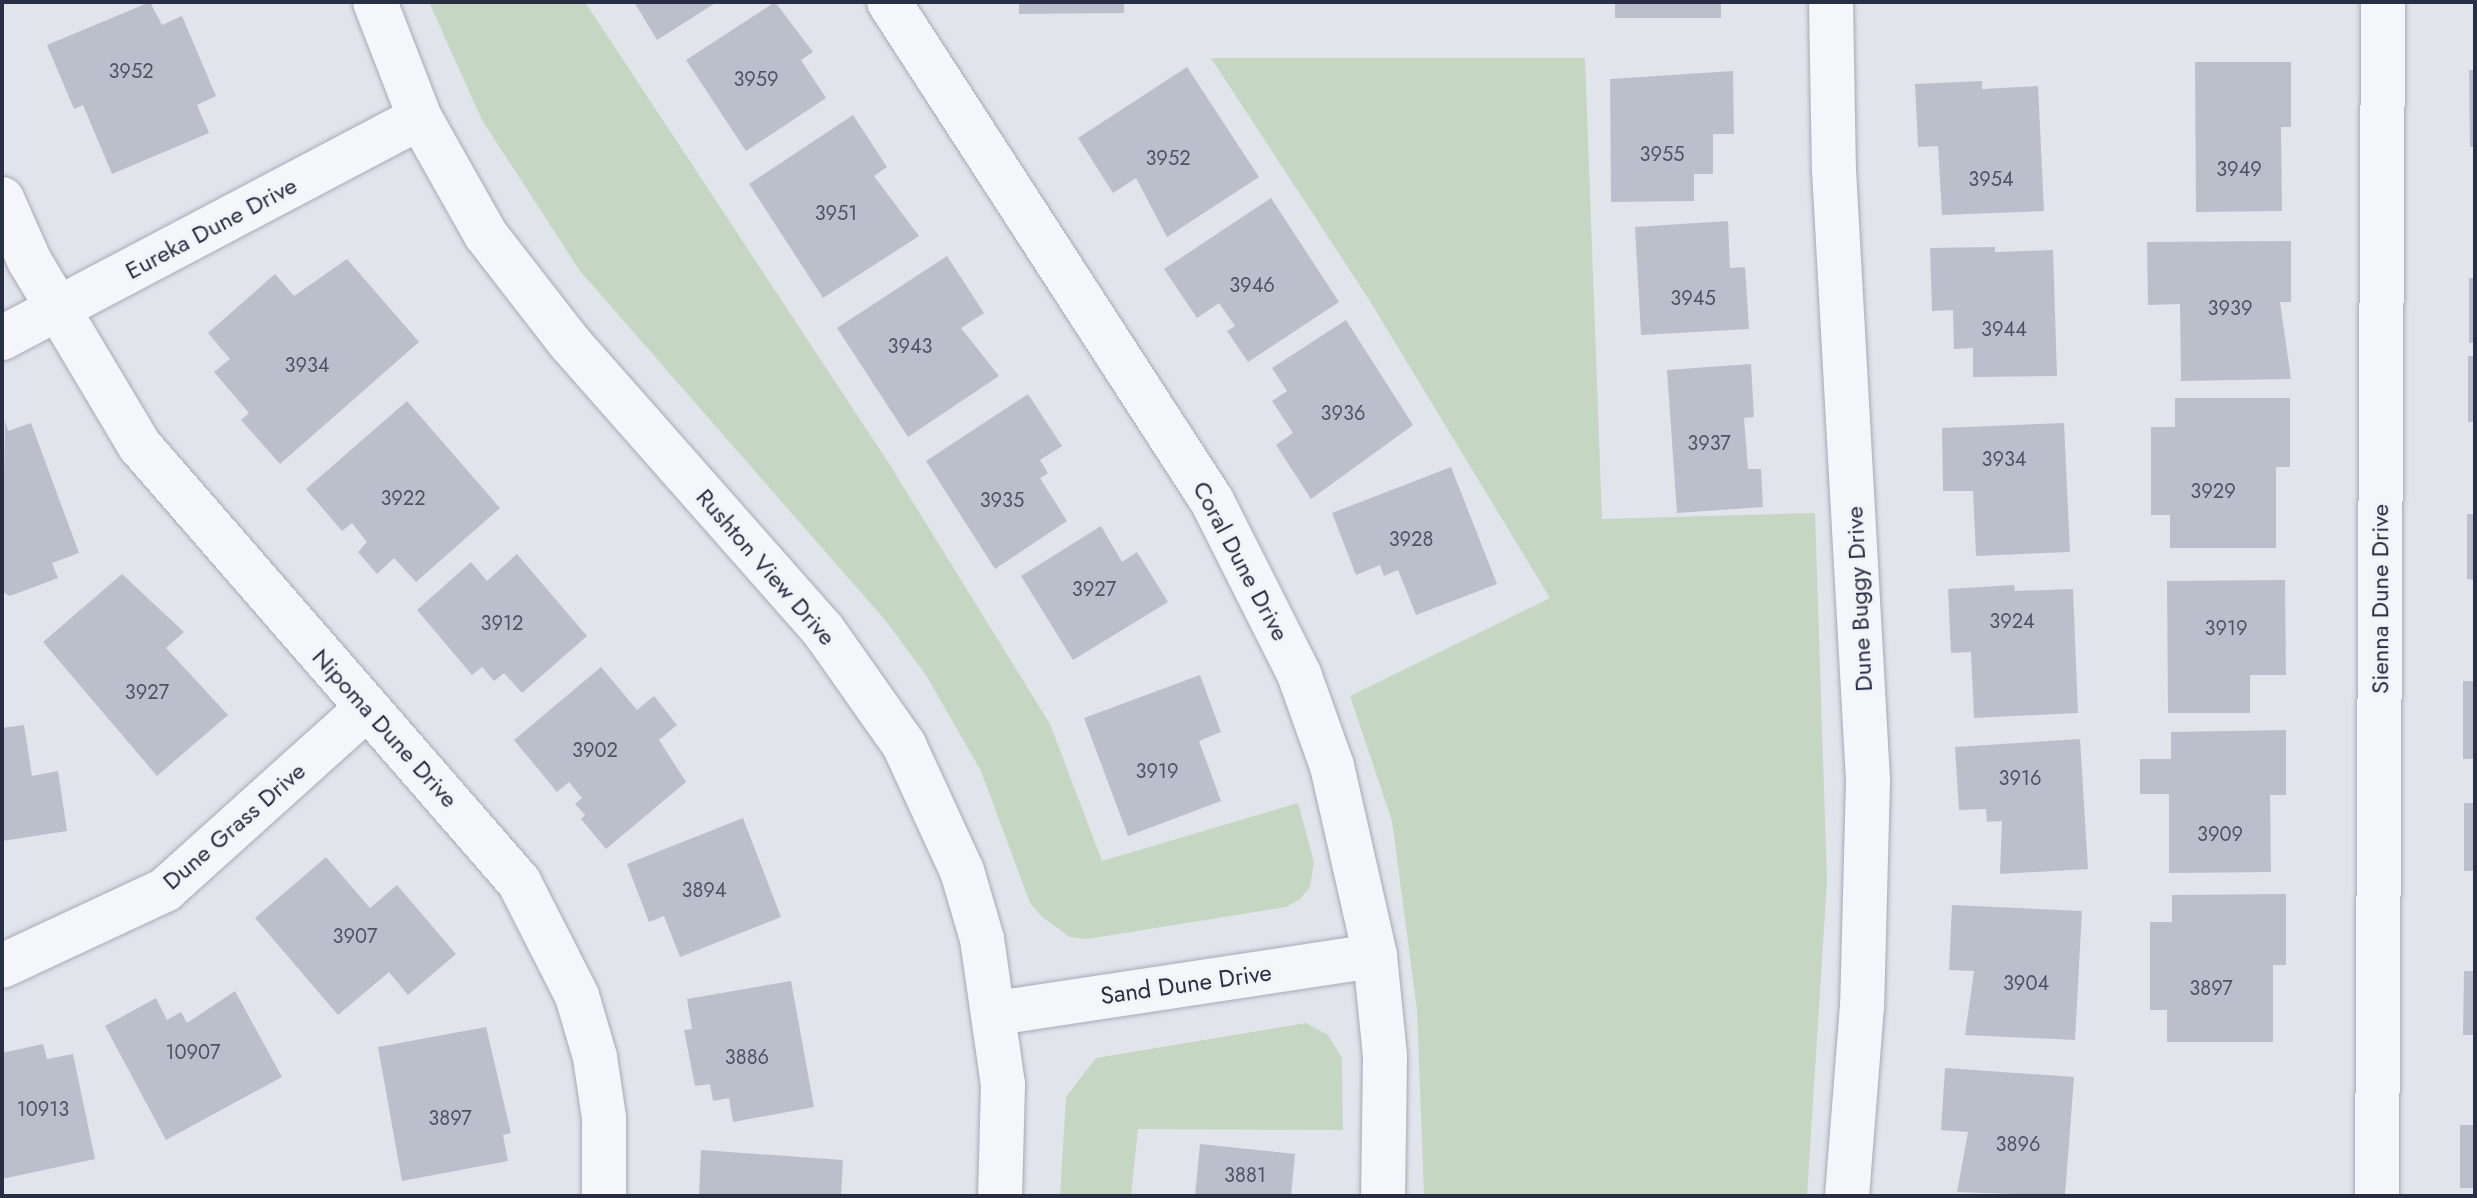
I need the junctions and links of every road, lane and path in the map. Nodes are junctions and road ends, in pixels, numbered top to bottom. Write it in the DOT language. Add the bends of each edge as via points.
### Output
graph roads {
  1 [pos="375,2"];
  2 [pos="889,2"];
  3 [pos="1831,2"];
  4 [pos="2383,2"];
  5 [pos="420,118"];
  6 [pos="2,199"];
  7 [pos="56,308"];
  8 [pos="2,338"];
  9 [pos="367,708"];
  10 [pos="1375,956"];
  11 [pos="2,966"];
  12 [pos="997,1013"];
  13 [pos="604,1196"];
  14 [pos="1000,1196"];
  15 [pos="1383,1196"];
  16 [pos="1847,1196"];
  17 [pos="2377,1196"];
  1 -- 5 [label="street, Rushton View Drive"];
  2 -- 10 [label="street, Coral Dune Drive" via="1212,501 1259,586 1332,766"];
  3 -- 16 [label="street, Dune Buggy Drive" via="1834,170 1868,781 1862,1006"];
  4 -- 17 [label="street, Sienna Dune Drive"];
  5 -- 7 [label="street, Eureka Dune Drive"];
  5 -- 12 [label="street, Rushton View Drive" via="458,189 525,290 866,685 904,745 962,871"];
  6 -- 7 [label="street, Nipoma Dune Drive"];
  7 -- 8 [label="street, Eureka Dune Drive"];
  7 -- 9 [label="street, Nipoma Dune Drive" via="140,446"];
  9 -- 11 [label="street, Dune Grass Drive" via="165,890"];
  9 -- 13 [label="street, Nipoma Dune Drive" via="499,857 551,937 595,1057 604,1118"];
  10 -- 12 [label="street, Sand Dune Drive"];
  10 -- 15 [label="street, Coral Dune Drive" via="1385,1057"];
  12 -- 14 [label="street, Rushton View Drive" via="1003,1084"];
}
